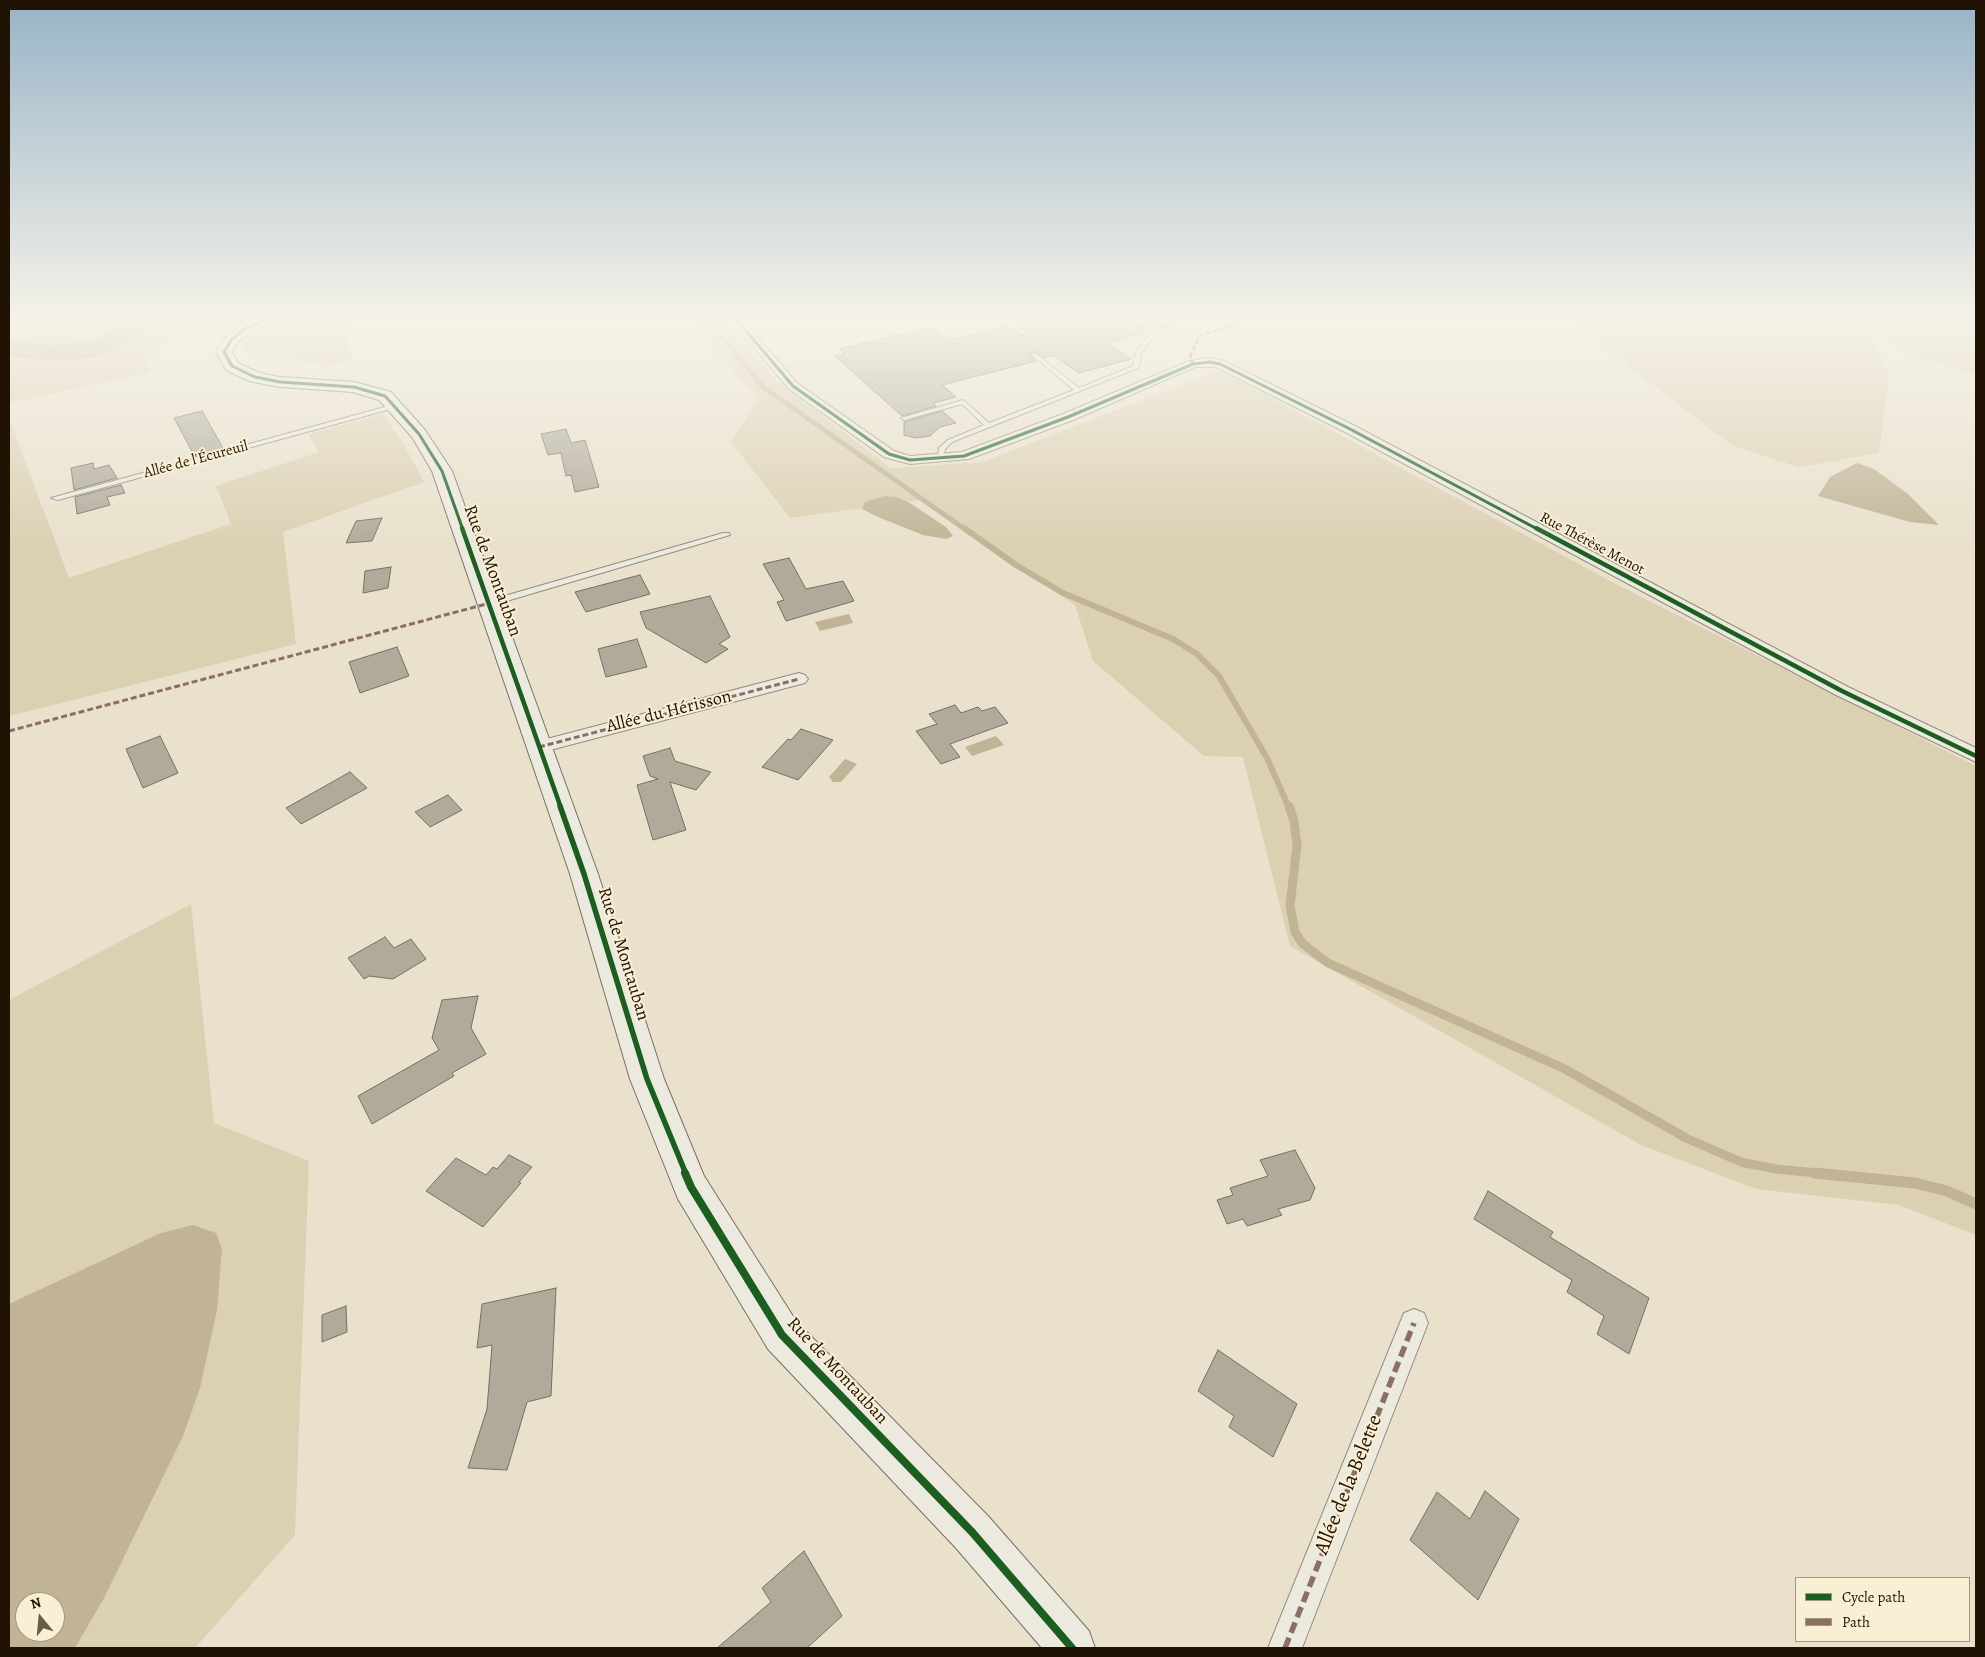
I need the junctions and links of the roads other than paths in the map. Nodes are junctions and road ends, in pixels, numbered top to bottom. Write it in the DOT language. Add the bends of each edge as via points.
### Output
graph roads {
  1 [pos="383,395"];
  2 [pos="806,395"];
  3 [pos="1064,395"];
  4 [pos="1120,395"];
  5 [pos="1282,395"];
  6 [pos="396,406"];
  7 [pos="904,418"];
  8 [pos="988,425"];
  9 [pos="941,458"];
  10 [pos="55,498"];
  11 [pos="726,535"];
  12 [pos="490,603"];
  13 [pos="799,679"];
  14 [pos="539,746"];
  15 [pos="1976,756"];
  16 [pos="1414,1323"];
  17 [pos="1072,1648"];
  18 [pos="1285,1648"];
  1 -- 6 [label="street, Rue de Montauban"];
  2 -- 9 [label="street" via="889,454 910,460"];
  3 -- 8 [label="lane"];
  4 -- 9 [label="street, Rue Thérèse Menot" via="964,456"];
  5 -- 15 [label="street, Rue Thérèse Menot" via="1842,691"];
  6 -- 10 [label="lane, Allée de l'Écureuil"];
  6 -- 12 [label="street, Rue de Montauban" via="419,434 442,472"];
  7 -- 8 [label="lane" via="963,402"];
  8 -- 9 [label="lane" via="950,441 942,448"];
  11 -- 12 [label="lane"];
  12 -- 14 [label="street, Rue de Montauban"];
  13 -- 14 [label="street, Allée du Hérisson"];
  14 -- 17 [label="street, Rue de Montauban" via="584,874 647,1079 691,1187 782,1335 972,1532"];
  16 -- 18 [label="street, Allée de la Belette"];
}
